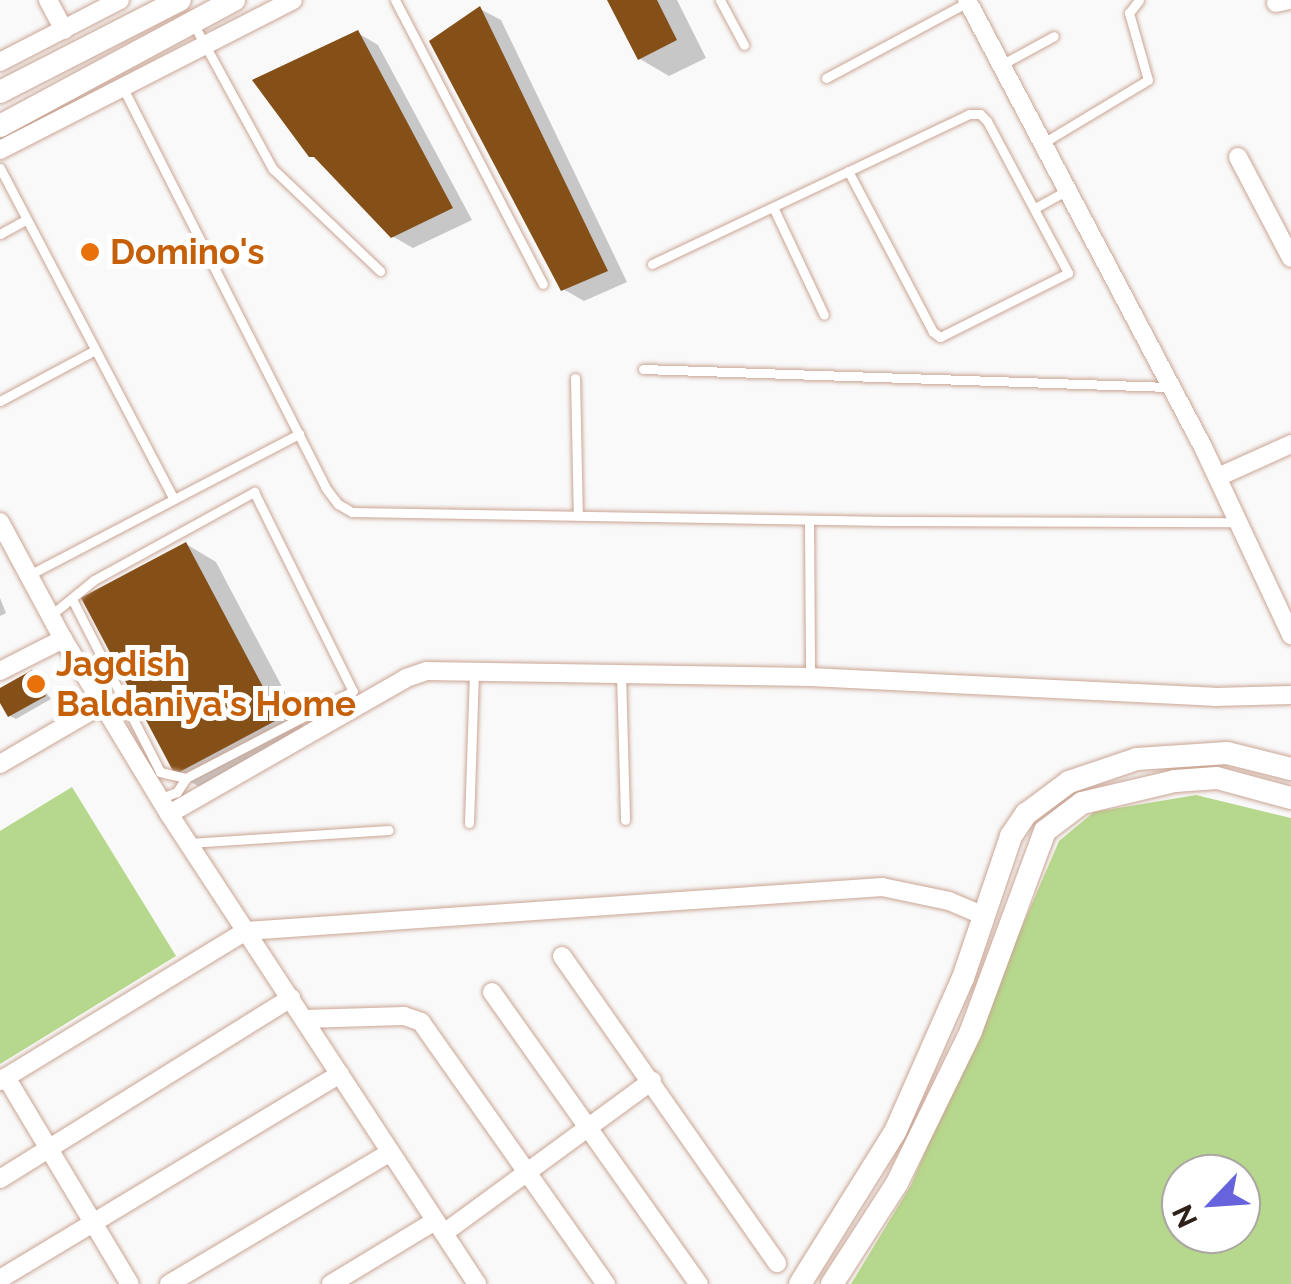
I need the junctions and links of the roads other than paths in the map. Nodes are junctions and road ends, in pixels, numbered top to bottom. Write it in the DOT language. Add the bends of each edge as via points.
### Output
graph roads {
  1 [pos="48,0"];
  2 [pos="120,0"];
  3 [pos="180,0"];
  4 [pos="234,0"];
  5 [pos="293,0"];
  6 [pos="395,0"];
  7 [pos="720,0"];
  8 [pos="1139,0"];
  9 [pos="968,1"];
  10 [pos="192,22"];
  11 [pos="64,30"];
  12 [pos="1054,36"];
  13 [pos="203,45"];
  14 [pos="744,45"];
  15 [pos="0,62"];
  16 [pos="1001,64"];
  17 [pos="826,78"];
  18 [pos="122,86"];
  19 [pos="0,92"];
  20 [pos="0,126"];
  21 [pos="1043,143"];
  22 [pos="0,150"];
  23 [pos="1238,157"];
  24 [pos="0,168"];
  25 [pos="848,171"];
  26 [pos="1068,190"];
  27 [pos="773,207"];
  28 [pos="1035,208"];
  29 [pos="25,220"];
  30 [pos="0,234"];
  31 [pos="1291,258"];
  32 [pos="652,264"];
  33 [pos="380,271"];
  34 [pos="543,284"];
  35 [pos="824,315"];
  36 [pos="94,350"];
  37 [pos="643,369"];
  38 [pos="575,378"];
  39 [pos="1172,387"];
  40 [pos="0,401"];
  41 [pos="299,434"];
  42 [pos="1291,444"];
  43 [pos="1218,477"];
  44 [pos="174,499"];
  45 [pos="578,516"];
  46 [pos="809,520"];
  47 [pos="0,522"];
  48 [pos="1240,522"];
  49 [pos="28,575"];
  50 [pos="73,601"];
  51 [pos="51,616"];
  52 [pos="1291,635"];
  53 [pos="64,639"];
  54 [pos="0,671"];
  55 [pos="474,672"];
  56 [pos="621,674"];
  57 [pos="810,677"];
  58 [pos="1291,694"];
  59 [pos="103,704"];
  60 [pos="0,764"];
  61 [pos="1291,769"];
  62 [pos="186,778"];
  63 [pos="1291,798"];
  64 [pos="164,807"];
  65 [pos="625,820"];
  66 [pos="469,822"];
  67 [pos="389,830"];
  68 [pos="189,843"];
  69 [pos="986,916"];
  70 [pos="246,931"];
  71 [pos="562,956"];
  72 [pos="492,992"];
  73 [pos="290,998"];
  74 [pos="304,1019"];
  75 [pos="340,1074"];
  76 [pos="3,1079"];
  77 [pos="652,1080"];
  78 [pos="588,1127"];
  79 [pos="50,1149"];
  80 [pos="390,1152"];
  81 [pos="527,1172"];
  82 [pos="0,1179"];
  83 [pos="93,1222"];
  84 [pos="440,1227"];
  85 [pos="777,1263"];
  86 [pos="0,1279"];
  87 [pos="130,1284"];
  88 [pos="169,1284"];
  89 [pos="332,1284"];
  90 [pos="476,1284"];
  91 [pos="606,1284"];
  92 [pos="699,1284"];
  93 [pos="800,1284"];
  94 [pos="832,1284"];
  1 -- 11 [label="street"];
  2 -- 11 [label="street"];
  3 -- 19 [label="street"];
  4 -- 10 [label="street"];
  5 -- 13 [label="street"];
  6 -- 34 [label="lane"];
  7 -- 14 [label="lane"];
  8 -- 21 [label="lane" via="1130,13 1148,80"];
  9 -- 16 [label="street"];
  9 -- 17 [label="lane"];
  10 -- 13 [label="lane"];
  10 -- 20 [label="street"];
  11 -- 15 [label="street"];
  12 -- 16 [label="lane"];
  13 -- 18 [label="street"];
  13 -- 33 [label="lane" via="272,169"];
  16 -- 21 [label="street"];
  18 -- 22 [label="street"];
  18 -- 41 [label="lane"];
  21 -- 26 [label="street"];
  23 -- 31 [label="street"];
  24 -- 29 [label="lane"];
  25 -- 27 [label="lane"];
  25 -- 28 [label="lane" via="980,114"];
  25 -- 28 [label="lane" via="940,337 1068,274"];
  26 -- 28 [label="lane"];
  26 -- 39 [label="street"];
  27 -- 32 [label="lane"];
  27 -- 35 [label="lane"];
  29 -- 30 [label="lane"];
  29 -- 36 [label="lane"];
  36 -- 40 [label="lane"];
  36 -- 44 [label="lane"];
  37 -- 39 [label="lane"];
  38 -- 45 [label="lane"];
  39 -- 43 [label="street"];
  41 -- 44 [label="lane"];
  41 -- 45 [label="lane" via="325,486 352,512"];
  42 -- 43 [label="street"];
  43 -- 48 [label="street"];
  44 -- 49 [label="lane"];
  45 -- 46 [label="lane"];
  46 -- 48 [label="lane"];
  46 -- 57 [label="lane"];
  47 -- 49 [label="street"];
  48 -- 52 [label="street"];
  49 -- 51 [label="street"];
  50 -- 51 [label="lane"];
  50 -- 62 [label="lane" via="160,772"];
  50 -- 62 [label="lane" via="94,580 254,492 353,690"];
  51 -- 53 [label="street"];
  53 -- 54 [label="street"];
  53 -- 59 [label="street"];
  55 -- 56 [label="street"];
  55 -- 64 [label="street" via="426,671 406,678"];
  55 -- 66 [label="lane"];
  56 -- 57 [label="street"];
  56 -- 65 [label="lane"];
  57 -- 58 [label="street" via="1214,697"];
  59 -- 60 [label="street"];
  59 -- 64 [label="street"];
  61 -- 69 [label="street" via="1228,753 1137,759 1094,770 1026,814 1011,836"];
  62 -- 64 [label="lane"];
  63 -- 94 [label="street" via="1217,778 1175,780 1082,803 1045,831 971,1031 897,1183"];
  64 -- 68 [label="street"];
  67 -- 68 [label="lane"];
  68 -- 70 [label="street"];
  69 -- 70 [label="street" via="882,888"];
  69 -- 93 [label="street" via="895,1132"];
  70 -- 73 [label="street"];
  70 -- 76 [label="street"];
  71 -- 77 [label="street"];
  72 -- 78 [label="street"];
  73 -- 74 [label="street"];
  73 -- 79 [label="street"];
  74 -- 75 [label="street"];
  74 -- 81 [label="street" via="414,1017"];
  75 -- 80 [label="street"];
  75 -- 83 [label="street"];
  76 -- 79 [label="street"];
  77 -- 78 [label="street"];
  77 -- 85 [label="street"];
  78 -- 81 [label="street"];
  78 -- 92 [label="street"];
  79 -- 82 [label="street"];
  79 -- 83 [label="street"];
  80 -- 84 [label="street"];
  80 -- 88 [label="street"];
  81 -- 84 [label="street"];
  81 -- 91 [label="street"];
  83 -- 86 [label="street"];
  83 -- 87 [label="street"];
  84 -- 89 [label="street"];
  84 -- 90 [label="street"];
}
